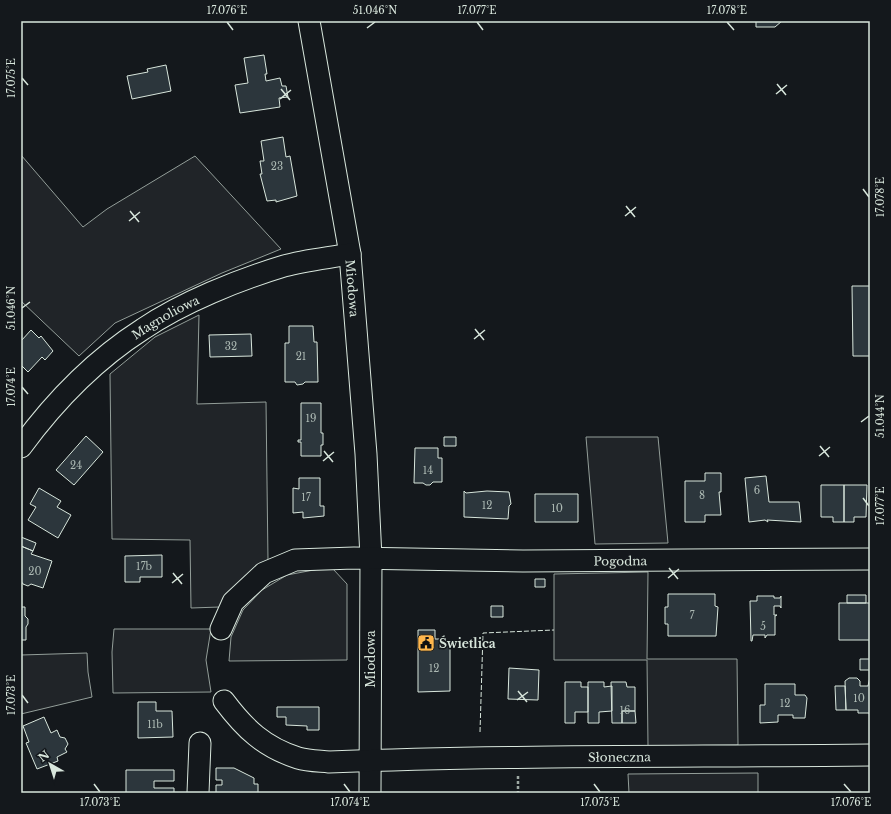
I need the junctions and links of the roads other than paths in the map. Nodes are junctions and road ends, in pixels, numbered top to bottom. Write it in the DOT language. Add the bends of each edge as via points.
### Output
graph roads {
  1 [pos="309,21"];
  2 [pos="350,254"];
  3 [pos="21,447"];
  4 [pos="371,558"];
  5 [pos="870,559"];
  6 [pos="221,629"];
  7 [pos="224,700"];
  8 [pos="200,743"];
  9 [pos="870,755"];
  10 [pos="370,760"];
  11 [pos="198,793"];
  12 [pos="370,793"];
  1 -- 2 [label="street, Miodowa"];
  2 -- 3 [label="street, Magnoliowa" via="285,266 230,285 143,328 94,366"];
  2 -- 4 [label="street, Miodowa" via="366,454"];
  4 -- 5 [label="street, Pogodna" via="523,561"];
  4 -- 6 [label="street" via="296,560 264,573 233,602"];
  4 -- 10 [label="street, Miodowa"];
  7 -- 10 [label="street" via="240,722 260,741 299,759 329,762"];
  8 -- 11 [label="street"];
  9 -- 10 [label="street, Słoneczna" via="567,756"];
  10 -- 12 [label="street, Miodowa"];
}
